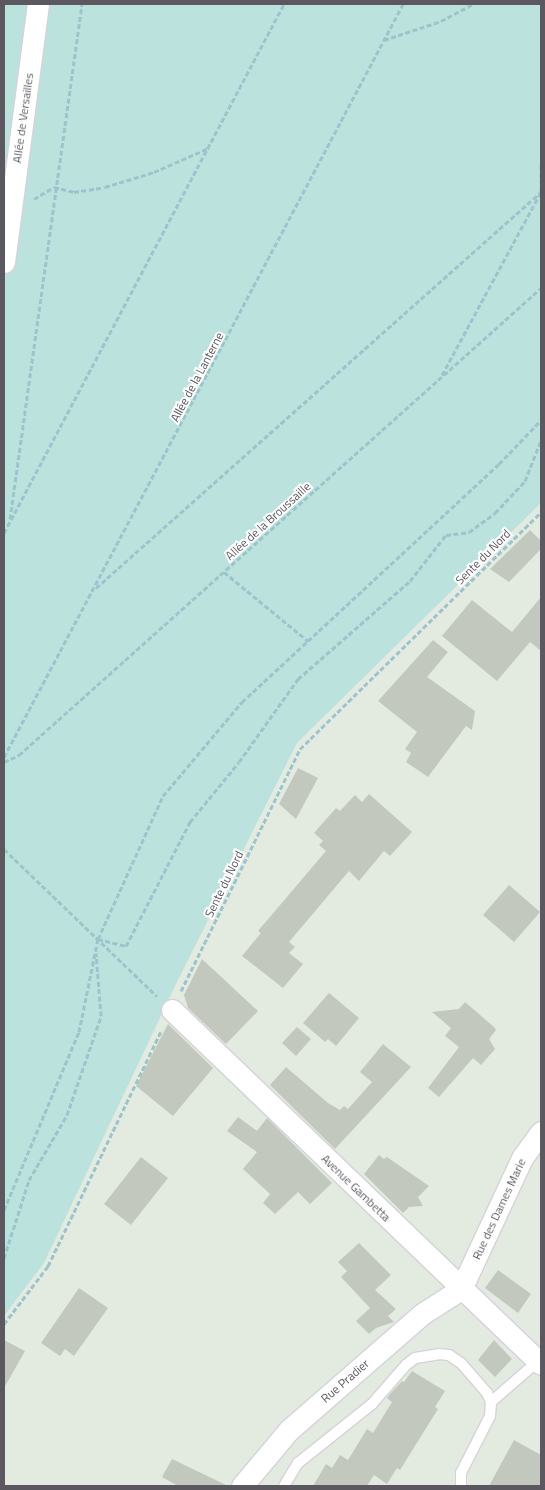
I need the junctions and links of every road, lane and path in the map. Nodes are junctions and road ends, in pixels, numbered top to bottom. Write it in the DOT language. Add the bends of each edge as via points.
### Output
graph roads {
  1 [pos="38,4"];
  2 [pos="82,4"];
  3 [pos="284,4"];
  4 [pos="403,4"];
  5 [pos="473,4"];
  6 [pos="384,40"];
  7 [pos="210,148"];
  8 [pos="541,163"];
  9 [pos="54,188"];
  10 [pos="541,192"];
  11 [pos="10,213"];
  12 [pos="4,262"];
  13 [pos="541,288"];
  14 [pos="440,379"];
  15 [pos="541,420"];
  16 [pos="541,440"];
  17 [pos="541,512"];
  18 [pos="10,522"];
  19 [pos="4,533"];
  20 [pos="224,572"];
  21 [pos="94,590"];
  22 [pos="308,641"];
  23 [pos="4,757"];
  24 [pos="4,762"];
  25 [pos="4,849"];
  26 [pos="98,939"];
  27 [pos="95,948"];
  28 [pos="172,1010"];
  29 [pos="541,1132"];
  30 [pos="4,1210"];
  31 [pos="4,1258"];
  32 [pos="461,1289"];
  33 [pos="4,1324"];
  34 [pos="540,1363"];
  35 [pos="491,1402"];
  36 [pos="242,1486"];
  37 [pos="284,1486"];
  38 [pos="461,1486"];
  1 -- 11 [label="street, Allée de Versailles"];
  2 -- 9 [label="path"];
  3 -- 7 [label="path"];
  4 -- 6 [label="path, Allée de la Lanterne"];
  5 -- 6 [label="path" via="441,21"];
  6 -- 21 [label="path, Allée de la Lanterne"];
  7 -- 9 [label="path" via="154,172 105,187 74,192"];
  7 -- 18 [label="path"];
  8 -- 10 [label="path"];
  9 -- 11 [label="path"];
  9 -- 18 [label="path" via="38,336"];
  10 -- 14 [label="path"];
  10 -- 21 [label="path"];
  11 -- 12 [label="street, Allée de Versailles"];
  13 -- 14 [label="path, Allée de la Broussaille"];
  14 -- 20 [label="path, Allée de la Broussaille"];
  15 -- 22 [label="path" via="499,464"];
  16 -- 26 [label="path" via="526,482 495,513 468,532 446,535 410,581 298,679 239,762 190,822 126,946"];
  17 -- 28 [label="path, Sente du Nord" via="300,749"];
  18 -- 19 [label="path"];
  20 -- 22 [label="path"];
  20 -- 24 [label="path, Allée de la Broussaille" via="19,755"];
  21 -- 23 [label="path, Allée de la Lanterne"];
  22 -- 26 [label="path" via="242,702 163,796"];
  25 -- 26 [label="path"];
  26 -- 27 [label="path"];
  26 -- 28 [label="path"];
  27 -- 30 [label="path" via="79,1032"];
  27 -- 31 [label="path" via="101,1016 67,1115 29,1180"];
  28 -- 32 [label="street, Avenue Gambetta"];
  28 -- 33 [label="path, Sente du Nord" via="48,1266"];
  29 -- 32 [label="street, Rue des Dames Marie" via="522,1158"];
  32 -- 34 [label="street, Avenue Gambetta"];
  32 -- 36 [label="street, Rue Pradier" via="422,1314 289,1430"];
  34 -- 35 [label="lane"];
  35 -- 37 [label="lane" via="488,1393 461,1363 450,1356 438,1354 415,1358 372,1404 298,1463"];
  35 -- 38 [label="lane" via="490,1416 461,1472"];
}
